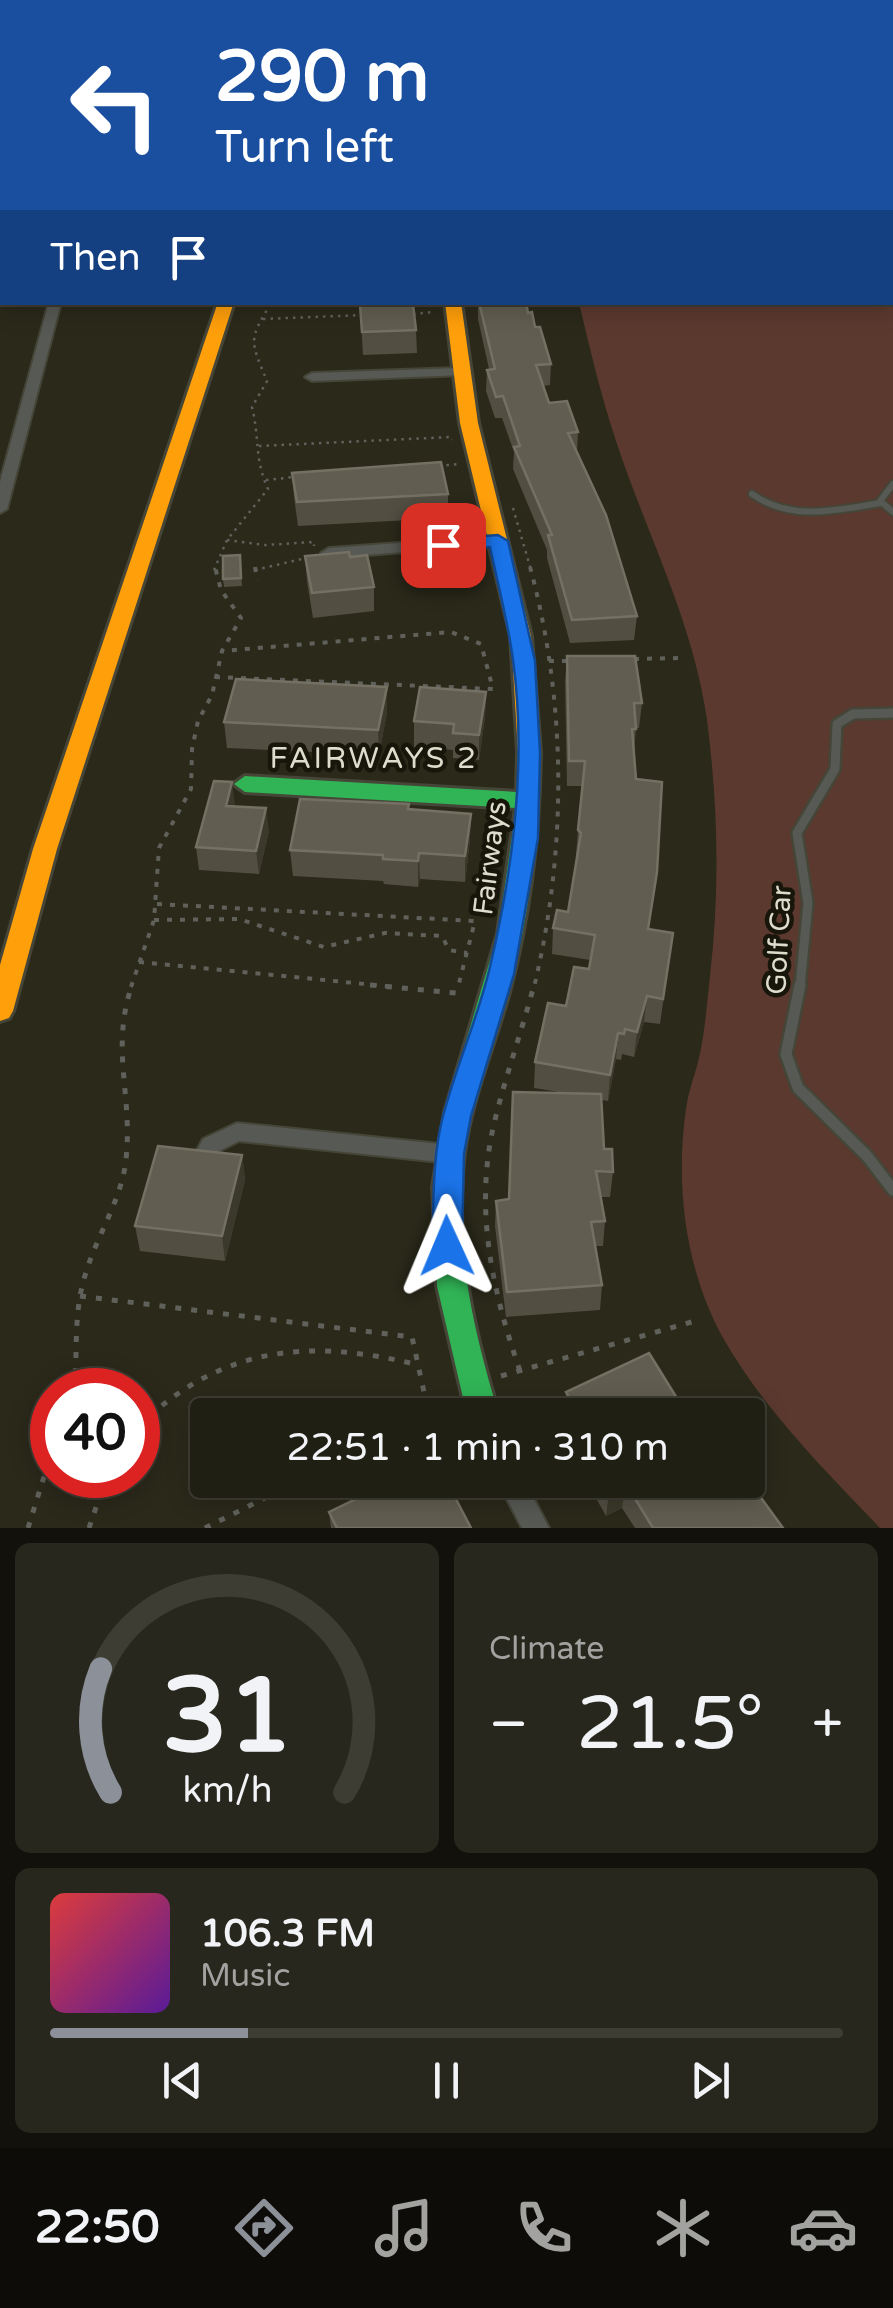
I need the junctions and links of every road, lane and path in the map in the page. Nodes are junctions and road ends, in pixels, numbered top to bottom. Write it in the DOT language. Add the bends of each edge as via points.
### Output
graph roads {
  1 [pos="53,305"];
  2 [pos="225,305"];
  3 [pos="270,305"];
  4 [pos="433,305"];
  5 [pos="452,305"];
  6 [pos="414,314"];
  7 [pos="376,315"];
  8 [pos="261,319"];
  9 [pos="459,372"];
  10 [pos="312,377"];
  11 [pos="259,446"];
  12 [pos="428,467"];
  13 [pos="299,476"];
  14 [pos="266,480"];
  15 [pos="893,484"];
  16 [pos="752,494"];
  17 [pos="881,503"];
  18 [pos="0,509"];
  19 [pos="893,512"];
  20 [pos="228,540"];
  21 [pos="498,541"];
  22 [pos="329,553"];
  23 [pos="257,580"];
  24 [pos="222,650"];
  25 [pos="622,657"];
  26 [pos="679,658"];
  27 [pos="524,661"];
  28 [pos="581,661"];
  29 [pos="215,677"];
  30 [pos="893,713"];
  31 [pos="245,784"];
  32 [pos="527,801"];
  33 [pos="157,904"];
  34 [pos="154,920"];
  35 [pos="467,952"];
  36 [pos="139,962"];
  37 [pos="0,1011"];
  38 [pos="450,1154"];
  39 [pos="200,1165"];
  40 [pos="893,1190"];
  41 [pos="80,1296"];
  42 [pos="695,1321"];
  43 [pos="415,1364"];
  44 [pos="76,1368"];
  45 [pos="472,1384"];
  46 [pos="425,1398"];
  47 [pos="477,1398"];
  48 [pos="160,1408"];
  49 [pos="35,1498"];
  50 [pos="98,1498"];
  51 [pos="265,1498"];
  52 [pos="520,1498"];
  53 [pos="28,1528"];
  54 [pos="88,1528"];
  55 [pos="206,1528"];
  56 [pos="536,1528"];
  1 -- 18 [label="street"];
  2 -- 37 [label="street" via="45,848"];
  3 -- 8 [label="path"];
  4 -- 6 [label="path" via="433,313"];
  5 -- 9 [label="street, Fairways"];
  7 -- 8 [label="path"];
  8 -- 11 [label="path" via="252,338 268,381 252,408"];
  9 -- 10 [label="street"];
  9 -- 21 [label="street, Fairways"];
  11 -- 12 [label="path" via="451,437 458,464"];
  11 -- 14 [label="path" via="254,461"];
  13 -- 14 [label="path"];
  14 -- 20 [label="path" via="266,495"];
  15 -- 17 [label="lane"];
  16 -- 17 [label="lane" via="790,512"];
  17 -- 19 [label="lane"];
  20 -- 23 [label="path" via="314,542 315,557 255,567"];
  20 -- 24 [label="path" via="216,580 241,618"];
  21 -- 22 [label="street"];
  21 -- 27 [label="street, Fairways"];
  24 -- 29 [label="path"];
  24 -- 29 [label="path" via="451,632 482,644 493,689"];
  25 -- 26 [label="path"];
  27 -- 28 [label="path"];
  27 -- 32 [label="street, Fairways"];
  29 -- 33 [label="path" via="194,734 191,789 160,848"];
  30 -- 40 [label="lane, Golf Car" via="853,714 836,724 835,769 797,833 808,904 786,1054 804,1096"];
  31 -- 32 [label="street"];
  32 -- 38 [label="street, Fairways" via="501,974"];
  33 -- 34 [label="path"];
  33 -- 35 [label="path" via="475,922"];
  34 -- 35 [label="path" via="239,920 324,948 386,933 430,933 442,936 450,950"];
  34 -- 36 [label="path"];
  35 -- 36 [label="path" via="456,993"];
  36 -- 41 [label="path" via="120,1041 126,1164"];
  38 -- 39 [label="street" via="237,1132 212,1145"];
  38 -- 45 [label="street, Fairways" via="451,1298"];
  41 -- 43 [label="path" via="412,1337"];
  41 -- 44 [label="path"];
  42 -- 45 [label="path"];
  43 -- 46 [label="path"];
  43 -- 48 [label="path" via="344,1349 278,1352 213,1372"];
  45 -- 47 [label="street, Fairways"];
  49 -- 53 [label="path"];
  50 -- 54 [label="path"];
  51 -- 55 [label="path"];
  52 -- 56 [label="street"];
}
